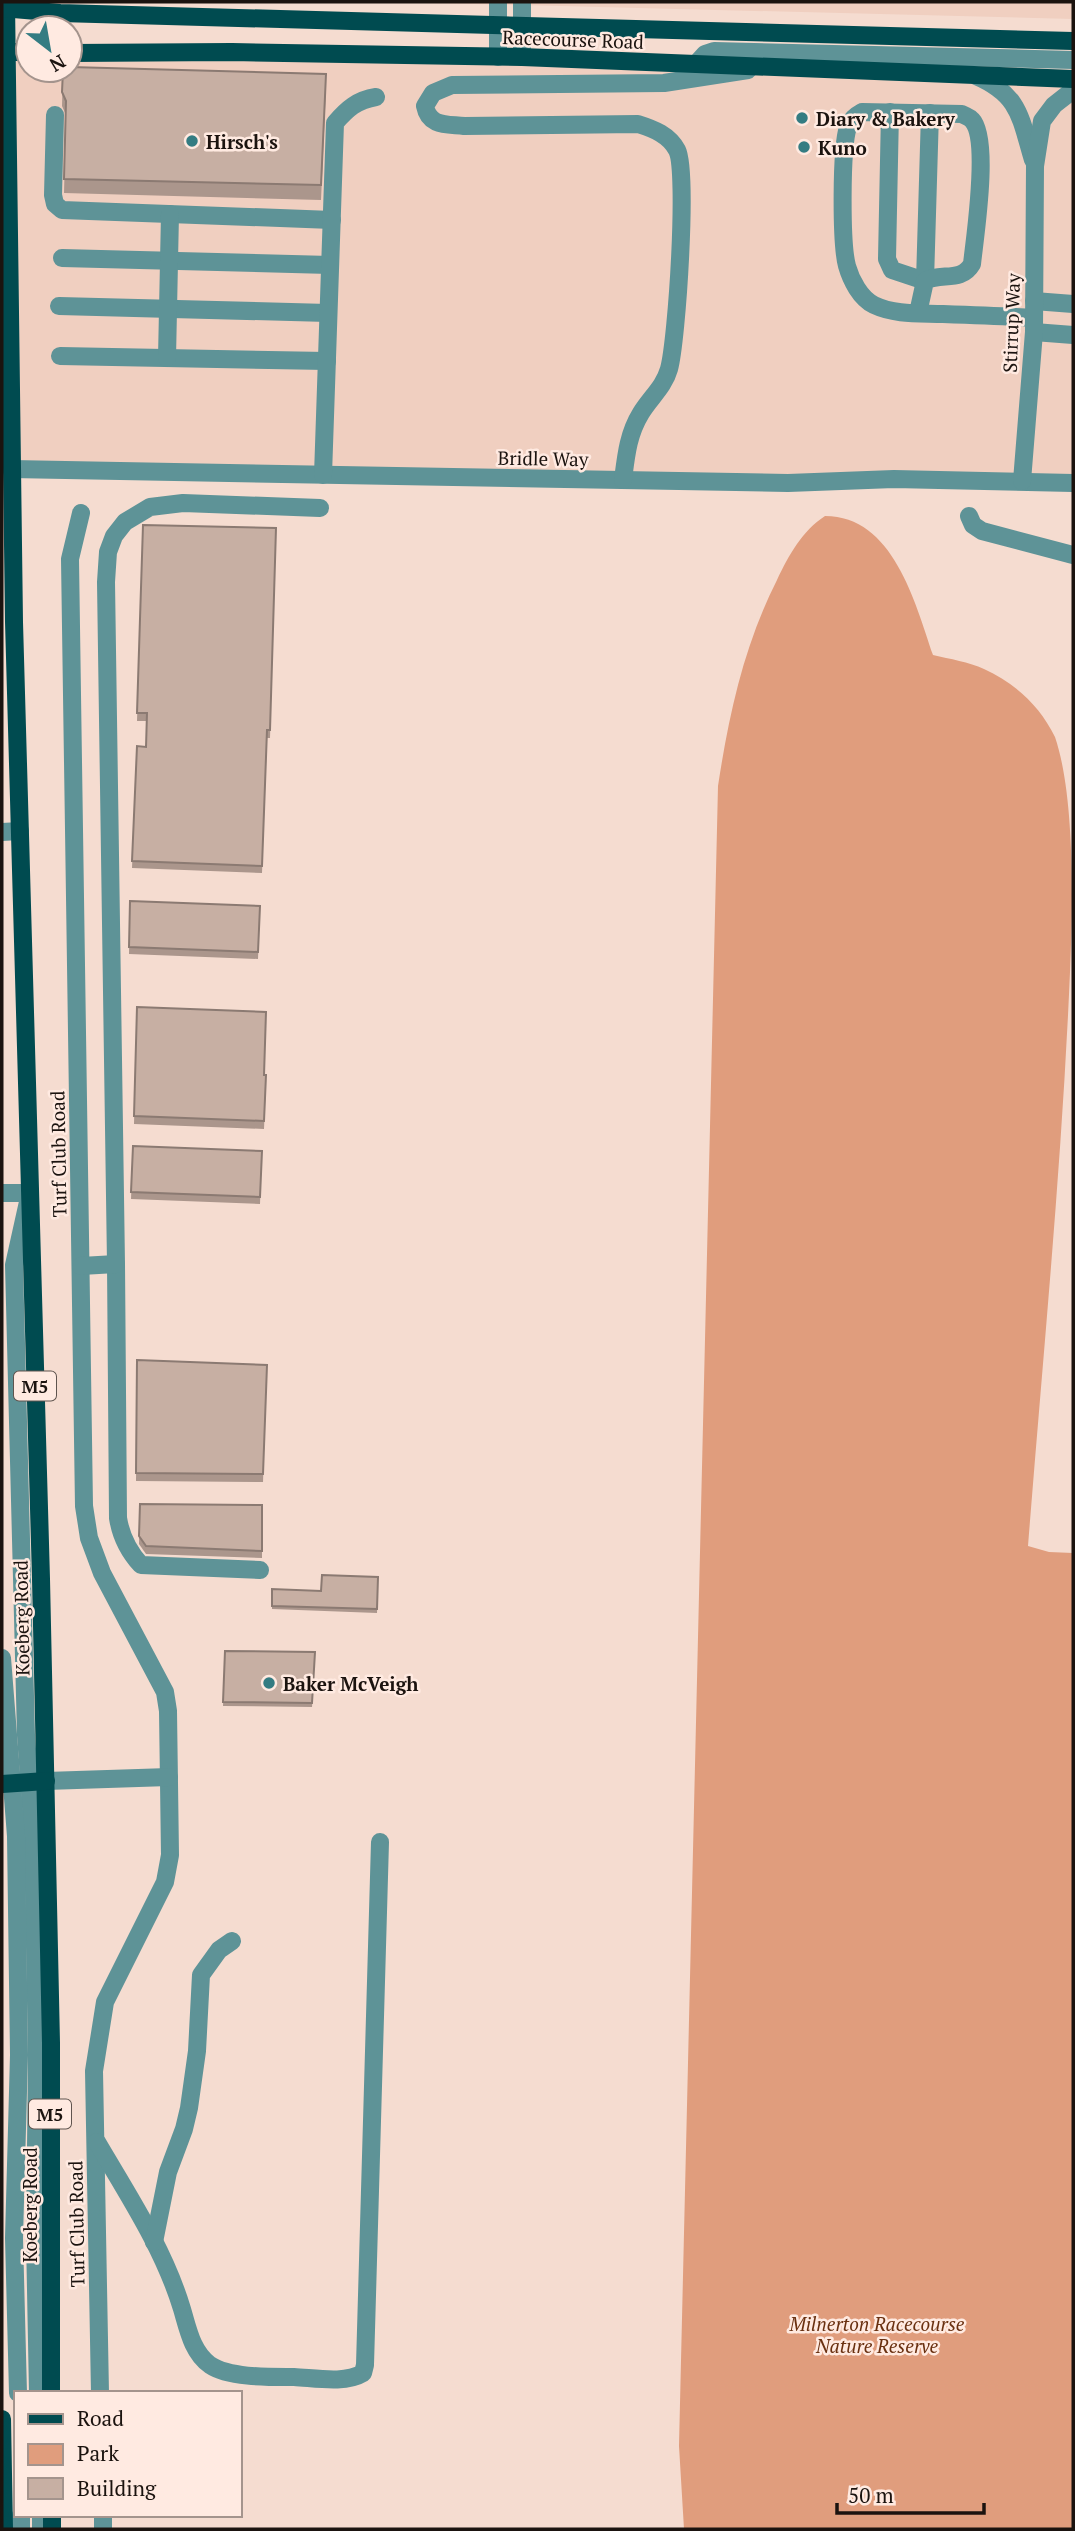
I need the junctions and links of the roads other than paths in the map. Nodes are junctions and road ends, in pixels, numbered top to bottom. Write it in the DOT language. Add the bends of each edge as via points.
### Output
graph roads {
  1 [pos="498,2"];
  2 [pos="522,2"];
  3 [pos="5,6"];
  4 [pos="498,25"];
  5 [pos="522,25"];
  6 [pos="1073,41"];
  7 [pos="4,52"];
  8 [pos="84,52"];
  9 [pos="498,57"];
  10 [pos="522,57"];
  11 [pos="1073,60"];
  12 [pos="695,65"];
  13 [pos="758,68"];
  14 [pos="976,76"];
  15 [pos="1073,79"];
  16 [pos="1073,90"];
  17 [pos="376,97"];
  18 [pos="890,113"];
  19 [pos="930,113"];
  20 [pos="55,115"];
  21 [pos="1035,166"];
  22 [pos="170,214"];
  23 [pos="332,220"];
  24 [pos="62,258"];
  25 [pos="169,261"];
  26 [pos="330,265"];
  27 [pos="925,281"];
  28 [pos="1073,304"];
  29 [pos="60,306"];
  30 [pos="168,309"];
  31 [pos="328,313"];
  32 [pos="918,313"];
  33 [pos="1034,317"];
  34 [pos="1073,335"];
  35 [pos="60,356"];
  36 [pos="167,358"];
  37 [pos="327,360"];
  38 [pos="11,469"];
  39 [pos="323,475"];
  40 [pos="623,480"];
  41 [pos="1022,481"];
  42 [pos="1073,483"];
  43 [pos="320,508"];
  44 [pos="81,513"];
  45 [pos="969,516"];
  46 [pos="1073,555"];
  47 [pos="20,831"];
  48 [pos="2,832"];
  49 [pos="2,1193"];
  50 [pos="30,1193"];
  51 [pos="116,1264"];
  52 [pos="82,1265"];
  53 [pos="260,1570"];
  54 [pos="2,1658"];
  55 [pos="169,1777"];
  56 [pos="22,1782"];
  57 [pos="380,1842"];
  58 [pos="232,1941"];
  59 [pos="95,2139"];
  60 [pos="154,2242"];
  61 [pos="18,2391"];
  62 [pos="38,2391"];
  63 [pos="51,2391"];
  64 [pos="100,2391"];
  65 [pos="2,2419"];
  66 [pos="4,2529"];
  1 -- 4 [label="street"];
  2 -- 5 [label="street"];
  3 -- 4 [label="main road, Racecourse Road" via="73,13"];
  3 -- 7 [label="main road, Koeberg Road / M5"];
  4 -- 5 [label="main road, Racecourse Road"];
  4 -- 9 [label="street"];
  5 -- 6 [label="main road, Racecourse Road"];
  5 -- 10 [label="street"];
  7 -- 38 [label="main road, Koeberg Road / M5"];
  8 -- 9 [label="main road, Racecourse Road"];
  9 -- 10 [label="main road, Racecourse Road"];
  10 -- 12 [label="main road, Racecourse Road"];
  11 -- 12 [label="street" via="714,51"];
  12 -- 13 [label="main road, Racecourse Road"];
  13 -- 14 [label="main road, Racecourse Road"];
  13 -- 40 [label="street" via="664,83 468,83 433,93 425,106 438,124 638,124 666,136 678,151 682,193 670,367 629,438"];
  14 -- 15 [label="main road, Racecourse Road"];
  14 -- 21 [label="street, Stirrup Way" via="1009,96"];
  16 -- 21 [label="street, Stirrup Way" via="1042,121"];
  17 -- 23 [label="street" via="348,108 335,123"];
  18 -- 19 [label="street"];
  18 -- 27 [label="street" via="887,259 892,270"];
  18 -- 32 [label="street" via="862,112 849,125 843,154 846,263 853,282 871,303 892,312"];
  19 -- 27 [label="street"];
  19 -- 27 [label="street" via="962,114 972,120 981,158 972,264 954,277"];
  20 -- 22 [label="street" via="53,195 58,208"];
  21 -- 33 [label="street, Stirrup Way"];
  22 -- 23 [label="street"];
  22 -- 25 [label="street"];
  23 -- 26 [label="street"];
  24 -- 25 [label="street"];
  25 -- 26 [label="street"];
  25 -- 30 [label="street"];
  26 -- 31 [label="street"];
  27 -- 32 [label="street"];
  28 -- 33 [label="street"];
  29 -- 30 [label="street"];
  30 -- 31 [label="street"];
  30 -- 36 [label="street"];
  31 -- 37 [label="street"];
  32 -- 33 [label="street"];
  33 -- 34 [label="street"];
  33 -- 41 [label="street, Stirrup Way"];
  35 -- 36 [label="street"];
  36 -- 37 [label="street"];
  37 -- 39 [label="street"];
  38 -- 39 [label="street, Bridle Way"];
  38 -- 47 [label="main road, Koeberg Road / M5"];
  39 -- 40 [label="street, Bridle Way"];
  40 -- 41 [label="street, Bridle Way"];
  41 -- 42 [label="street, Bridle Way"];
  43 -- 51 [label="street" via="183,503 150,507 125,522 108,552"];
  44 -- 52 [label="street, Turf Club Road" via="70,559"];
  45 -- 46 [label="street" via="982,531"];
  47 -- 48 [label="street"];
  47 -- 50 [label="main road, Koeberg Road / M5"];
  49 -- 50 [label="street"];
  50 -- 56 [label="main road, Koeberg Road / M5"];
  51 -- 52 [label="street"];
  51 -- 53 [label="street" via="118,1518 126,1544 141,1565"];
  52 -- 55 [label="street, Turf Club Road" via="84,1506 89,1538 102,1573 164,1692"];
  54 -- 56 [label="street"];
  55 -- 56 [label="street"];
  55 -- 59 [label="street, Turf Club Road" via="170,1855 165,1882 105,2002 94,2071"];
  56 -- 61 [label="street" via="16,1836"];
  56 -- 62 [label="street" via="33,1836"];
  56 -- 63 [label="main road, Koeberg Road / M5" via="51,2043"];
  57 -- 60 [label="street" via="363,2373 340,2379 274,2377 224,2372 211,2365 192,2340 175,2284"];
  58 -- 60 [label="street" via="219,1950 201,1975 198,2051 189,2108 168,2172"];
  59 -- 60 [label="street"];
  59 -- 64 [label="street, Turf Club Road"];
  65 -- 66 [label="main road"];
}
